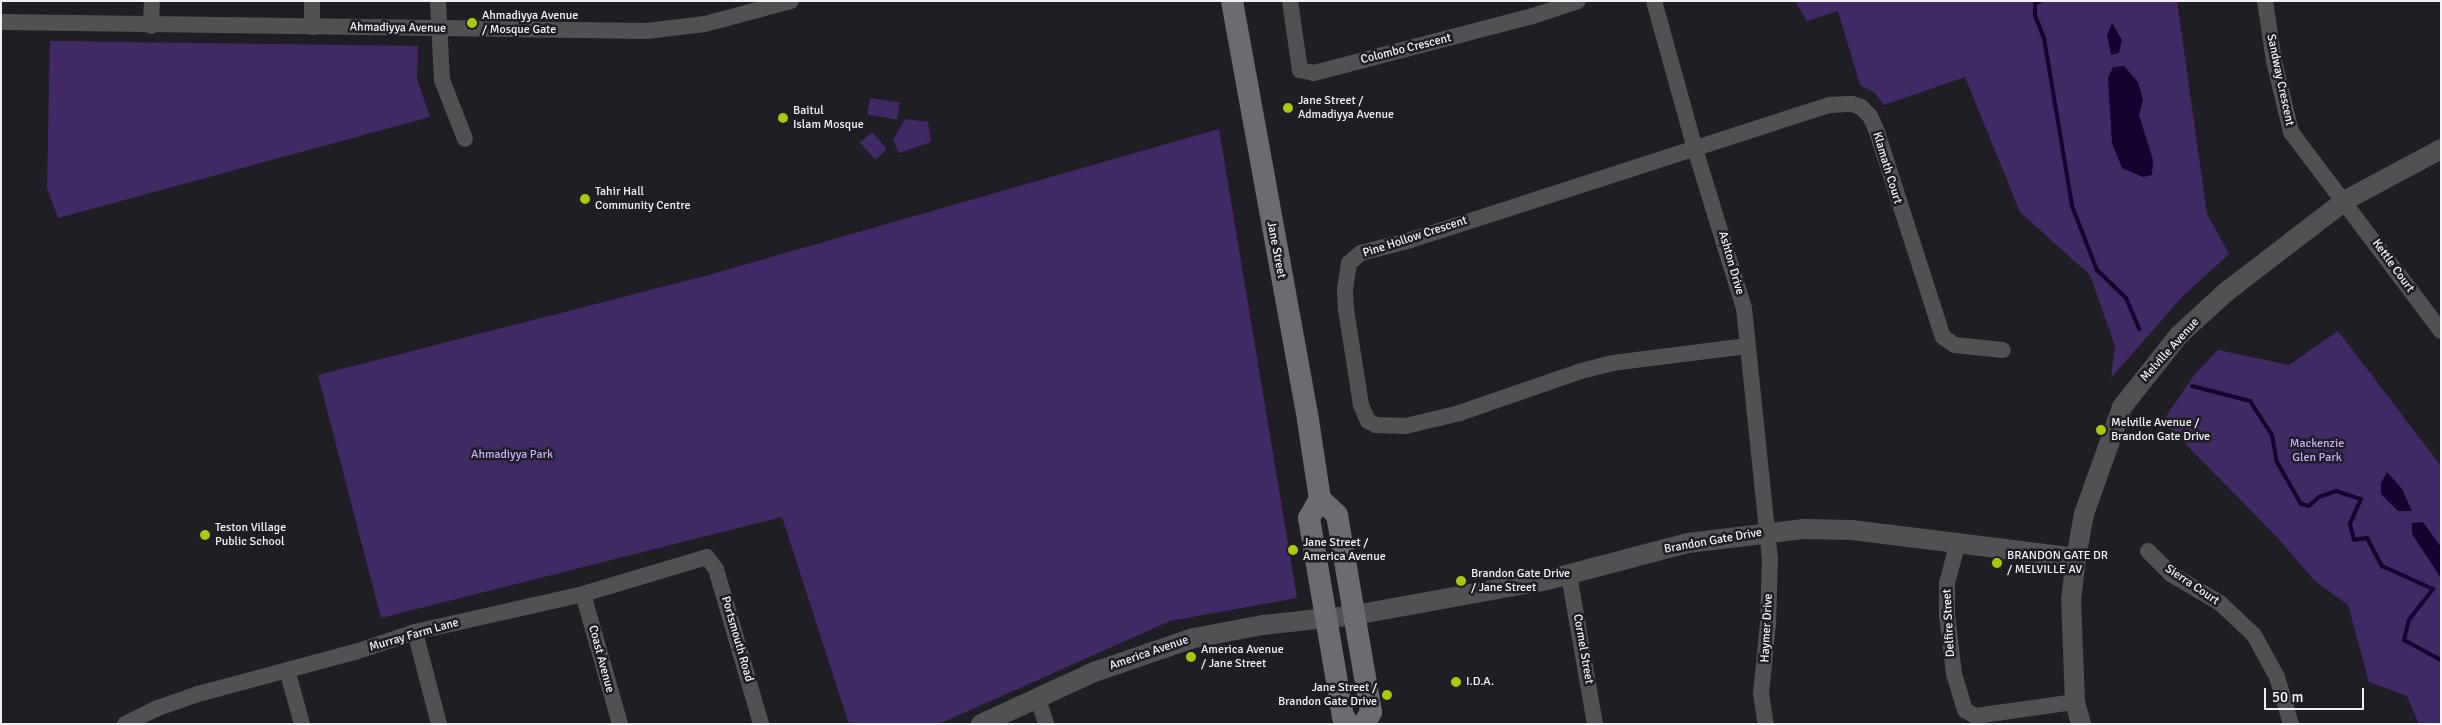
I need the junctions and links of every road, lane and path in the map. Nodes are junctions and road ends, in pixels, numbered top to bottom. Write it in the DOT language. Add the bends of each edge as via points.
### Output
graph roads {
  1 [pos="152,1"];
  2 [pos="312,1"];
  3 [pos="438,1"];
  4 [pos="791,1"];
  5 [pos="1232,1"];
  6 [pos="1290,1"];
  7 [pos="1578,1"];
  8 [pos="1654,1"];
  9 [pos="2266,1"];
  10 [pos="748,7"];
  11 [pos="1,22"];
  12 [pos="151,26"];
  13 [pos="312,27"];
  14 [pos="439,28"];
  15 [pos="465,139"];
  16 [pos="1695,149"];
  17 [pos="2441,149"];
  18 [pos="2346,200"];
  19 [pos="2441,330"];
  20 [pos="1747,346"];
  21 [pos="2003,350"];
  22 [pos="1320,499"];
  23 [pos="1766,532"];
  24 [pos="1958,542"];
  25 [pos="2148,551"];
  26 [pos="706,557"];
  27 [pos="2076,558"];
  28 [pos="1569,575"];
  29 [pos="583,594"];
  30 [pos="1355,615"];
  31 [pos="1327,618"];
  32 [pos="415,632"];
  33 [pos="287,670"];
  34 [pos="1038,699"];
  35 [pos="2075,702"];
  36 [pos="152,718"];
  37 [pos="125,724"];
  38 [pos="302,724"];
  39 [pos="439,724"];
  40 [pos="620,724"];
  41 [pos="761,724"];
  42 [pos="981,724"];
  43 [pos="1046,724"];
  44 [pos="1349,724"];
  45 [pos="1364,724"];
  46 [pos="1596,724"];
  47 [pos="1766,724"];
  48 [pos="2081,724"];
  49 [pos="2291,724"];
  1 -- 12 [label="street"];
  2 -- 13 [label="street"];
  3 -- 14 [label="street"];
  4 -- 10 [label="street, Ahmadiyya Avenue"];
  5 -- 22 [label="main road, Jane Street"];
  6 -- 7 [label="street, Colombo Crescent" via="1300,70 1314,72 1533,16"];
  8 -- 16 [label="street, Ashton Drive"];
  9 -- 18 [label="street, Sandway Crescent" via="2274,61 2291,132"];
  10 -- 14 [label="street, Ahmadiyya Avenue" via="677,29"];
  11 -- 12 [label="street, Ahmadiyya Avenue"];
  12 -- 13 [label="street, Ahmadiyya Avenue"];
  13 -- 14 [label="street, Ahmadiyya Avenue"];
  14 -- 15 [label="street" via="442,80"];
  16 -- 20 [label="street, Ashton Drive" via="1737,278 1744,308"];
  16 -- 20 [label="street, Pine Hollow Crescent" via="1361,253 1349,263 1345,289 1360,405 1368,421 1376,425 1406,426 1460,413 1581,371 1657,356"];
  16 -- 21 [label="street, Klamath Court" via="1830,105 1861,107 1877,132 1944,338 1955,346"];
  17 -- 18 [label="street, Melville Avenue"];
  18 -- 19 [label="street, Kettle Court"];
  18 -- 27 [label="street, Melville Avenue" via="2226,292 2151,367 2122,406 2087,505"];
  20 -- 23 [label="street, Ashton Drive"];
  22 -- 30 [label="main road" via="1337,515"];
  22 -- 31 [label="main road" via="1309,518"];
  23 -- 24 [label="street, Brandon Gate Drive" via="1852,530"];
  23 -- 28 [label="street, Brandon Gate Drive" via="1688,543"];
  23 -- 47 [label="street, Haymer Drive" via="1770,558 1768,624 1761,694"];
  24 -- 27 [label="street, Brandon Gate Drive"];
  24 -- 35 [label="street, Delfire Street" via="1947,583 1947,615 1954,674 1965,710 1975,716"];
  25 -- 49 [label="street, Sierra Court" via="2171,574 2212,597 2254,635 2277,677"];
  26 -- 29 [label="street, Murray Farm Lane"];
  26 -- 41 [label="street, Portsmouth Road" via="716,569"];
  27 -- 35 [label="street, Melville Avenue" via="2071,600"];
  28 -- 30 [label="street, Brandon Gate Drive"];
  28 -- 46 [label="street, Cormel Street"];
  29 -- 32 [label="street, Murray Farm Lane"];
  29 -- 40 [label="street, Coast Avenue"];
  30 -- 31 [label="street, Brandon Gate Drive"];
  30 -- 45 [label="main road" via="1371,712"];
  31 -- 34 [label="street, America Avenue" via="1263,625 1185,641 1094,672"];
  31 -- 44 [label="main road" via="1343,717"];
  32 -- 33 [label="street, Murray Farm Lane"];
  32 -- 39 [label="street"];
  33 -- 36 [label="street, Murray Farm Lane"];
  33 -- 38 [label="street"];
  34 -- 42 [label="street, America Avenue"];
  34 -- 43 [label="street"];
  35 -- 48 [label="street, Melville Avenue"];
  36 -- 37 [label="street, Murray Farm Lane"];
}
